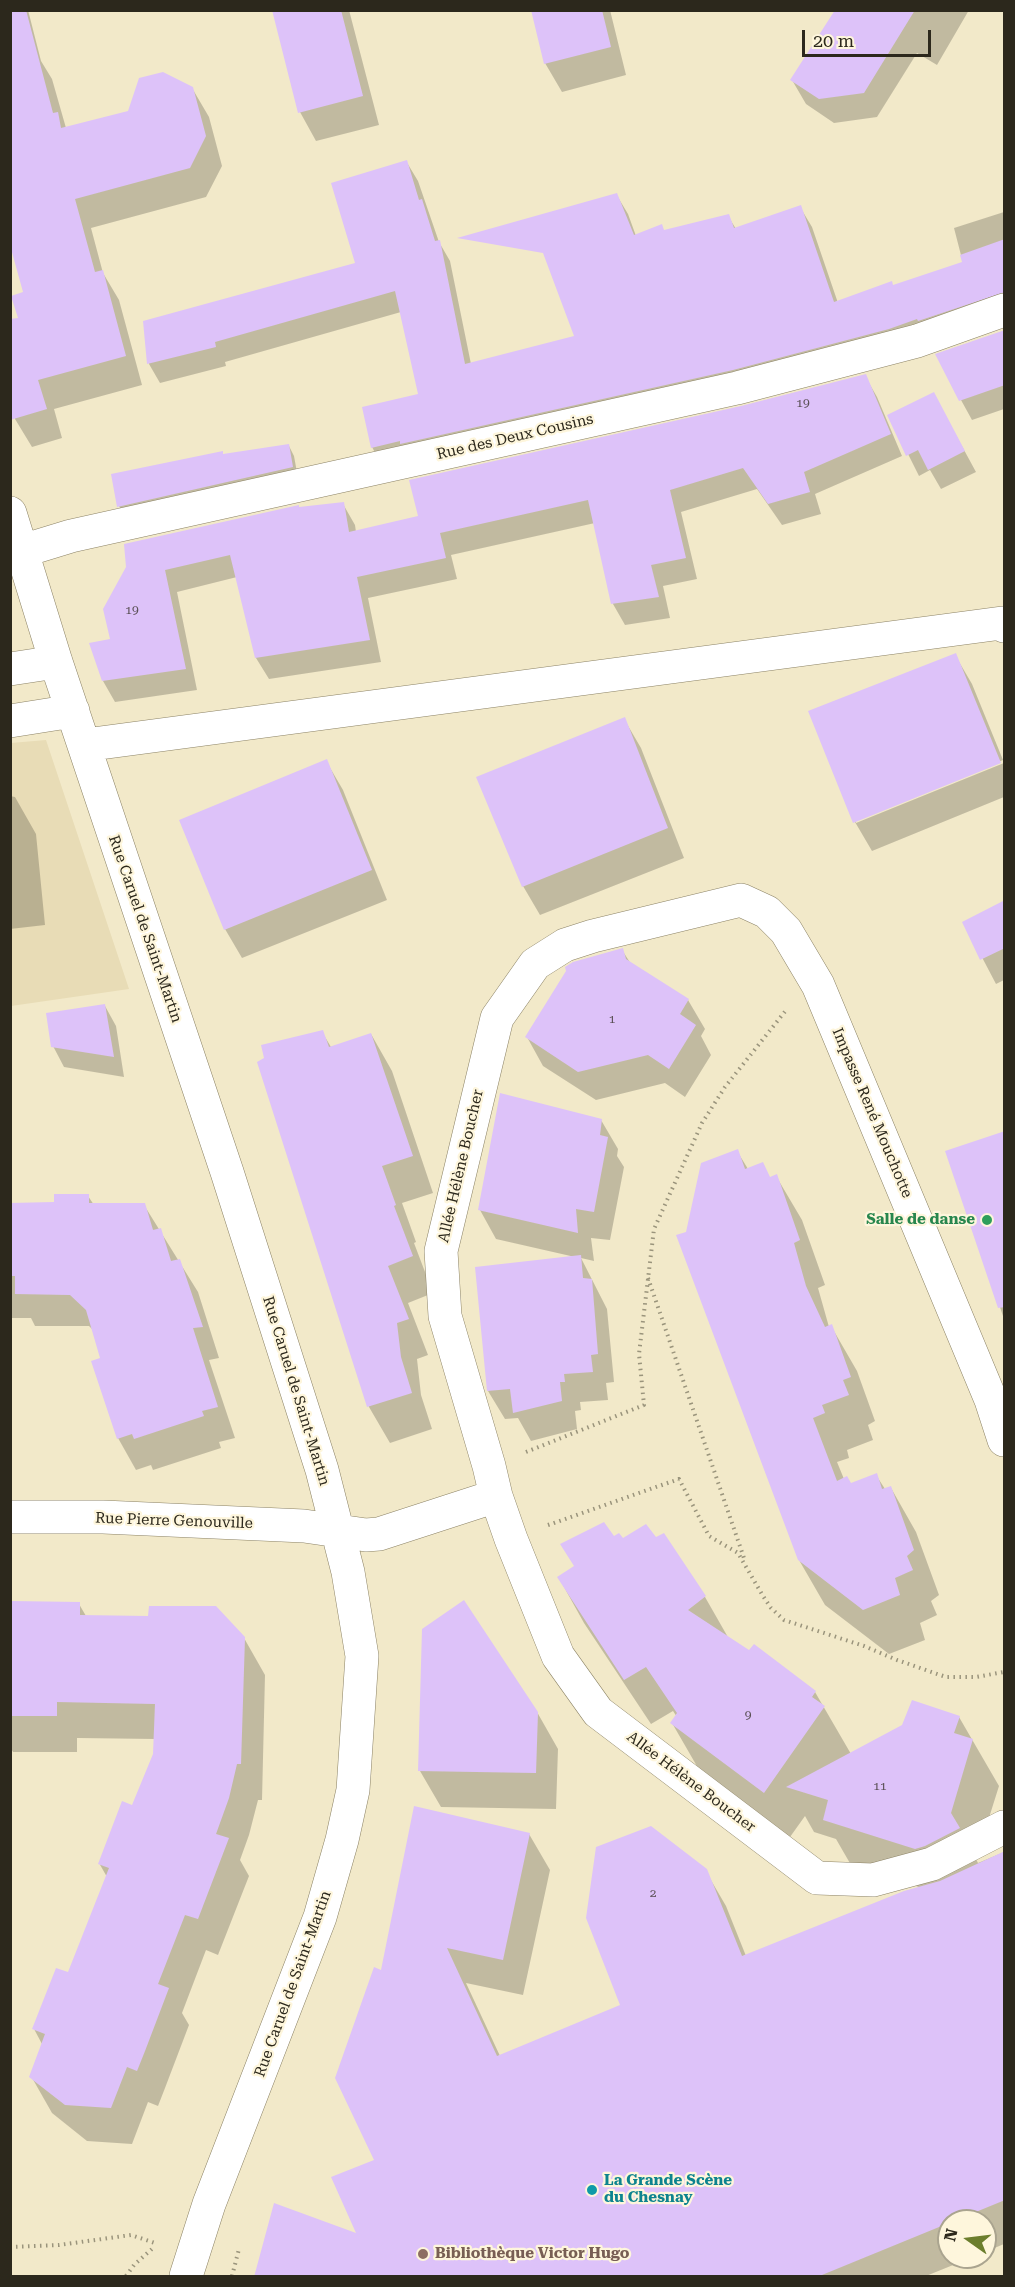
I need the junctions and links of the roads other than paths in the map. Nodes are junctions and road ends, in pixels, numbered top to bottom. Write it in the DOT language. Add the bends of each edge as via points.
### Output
graph roads {
  1 [pos="1005,310"];
  2 [pos="10,513"];
  3 [pos="22,551"];
  4 [pos="1005,626"];
  5 [pos="56,662"];
  6 [pos="10,669"];
  7 [pos="74,711"];
  8 [pos="10,721"];
  9 [pos="85,745"];
  10 [pos="647,921"];
  11 [pos="998,1397"];
  12 [pos="1005,1440"];
  13 [pos="493,1481"];
  14 [pos="10,1517"];
  15 [pos="338,1532"];
  16 [pos="1005,1827"];
  17 [pos="186,2277"];
  1 -- 3 [label="street, Rue des Deux Cousins" via="916,341 737,388 71,536"];
  2 -- 3 [label="street, Rue Caruel de Saint-Martin"];
  3 -- 5 [label="street, Rue Caruel de Saint-Martin"];
  4 -- 9 [label="street" via="991,624"];
  5 -- 6 [label="street"];
  5 -- 7 [label="street, Rue Caruel de Saint-Martin"];
  7 -- 8 [label="street"];
  7 -- 9 [label="street, Rue Caruel de Saint-Martin"];
  9 -- 15 [label="street, Rue Caruel de Saint-Martin" via="227,1172"];
  10 -- 11 [label="street, Impasse René Mouchotte" via="741,900 767,912 786,931 816,980"];
  10 -- 13 [label="street, Allée Hélène Boucher" via="565,945 535,964 497,1018 441,1251 445,1316"];
  11 -- 12 [label="street, Impasse René Mouchotte"];
  13 -- 15 [label="street" via="379,1534"];
  13 -- 16 [label="street, Allée Hélène Boucher" via="511,1539 558,1656 598,1712 818,1878 873,1880 932,1863"];
  14 -- 15 [label="street, Rue Pierre Genouville" via="304,1526"];
  15 -- 17 [label="street, Rue Caruel de Saint-Martin" via="362,1656 353,1790 320,1917 209,2204"];
}
